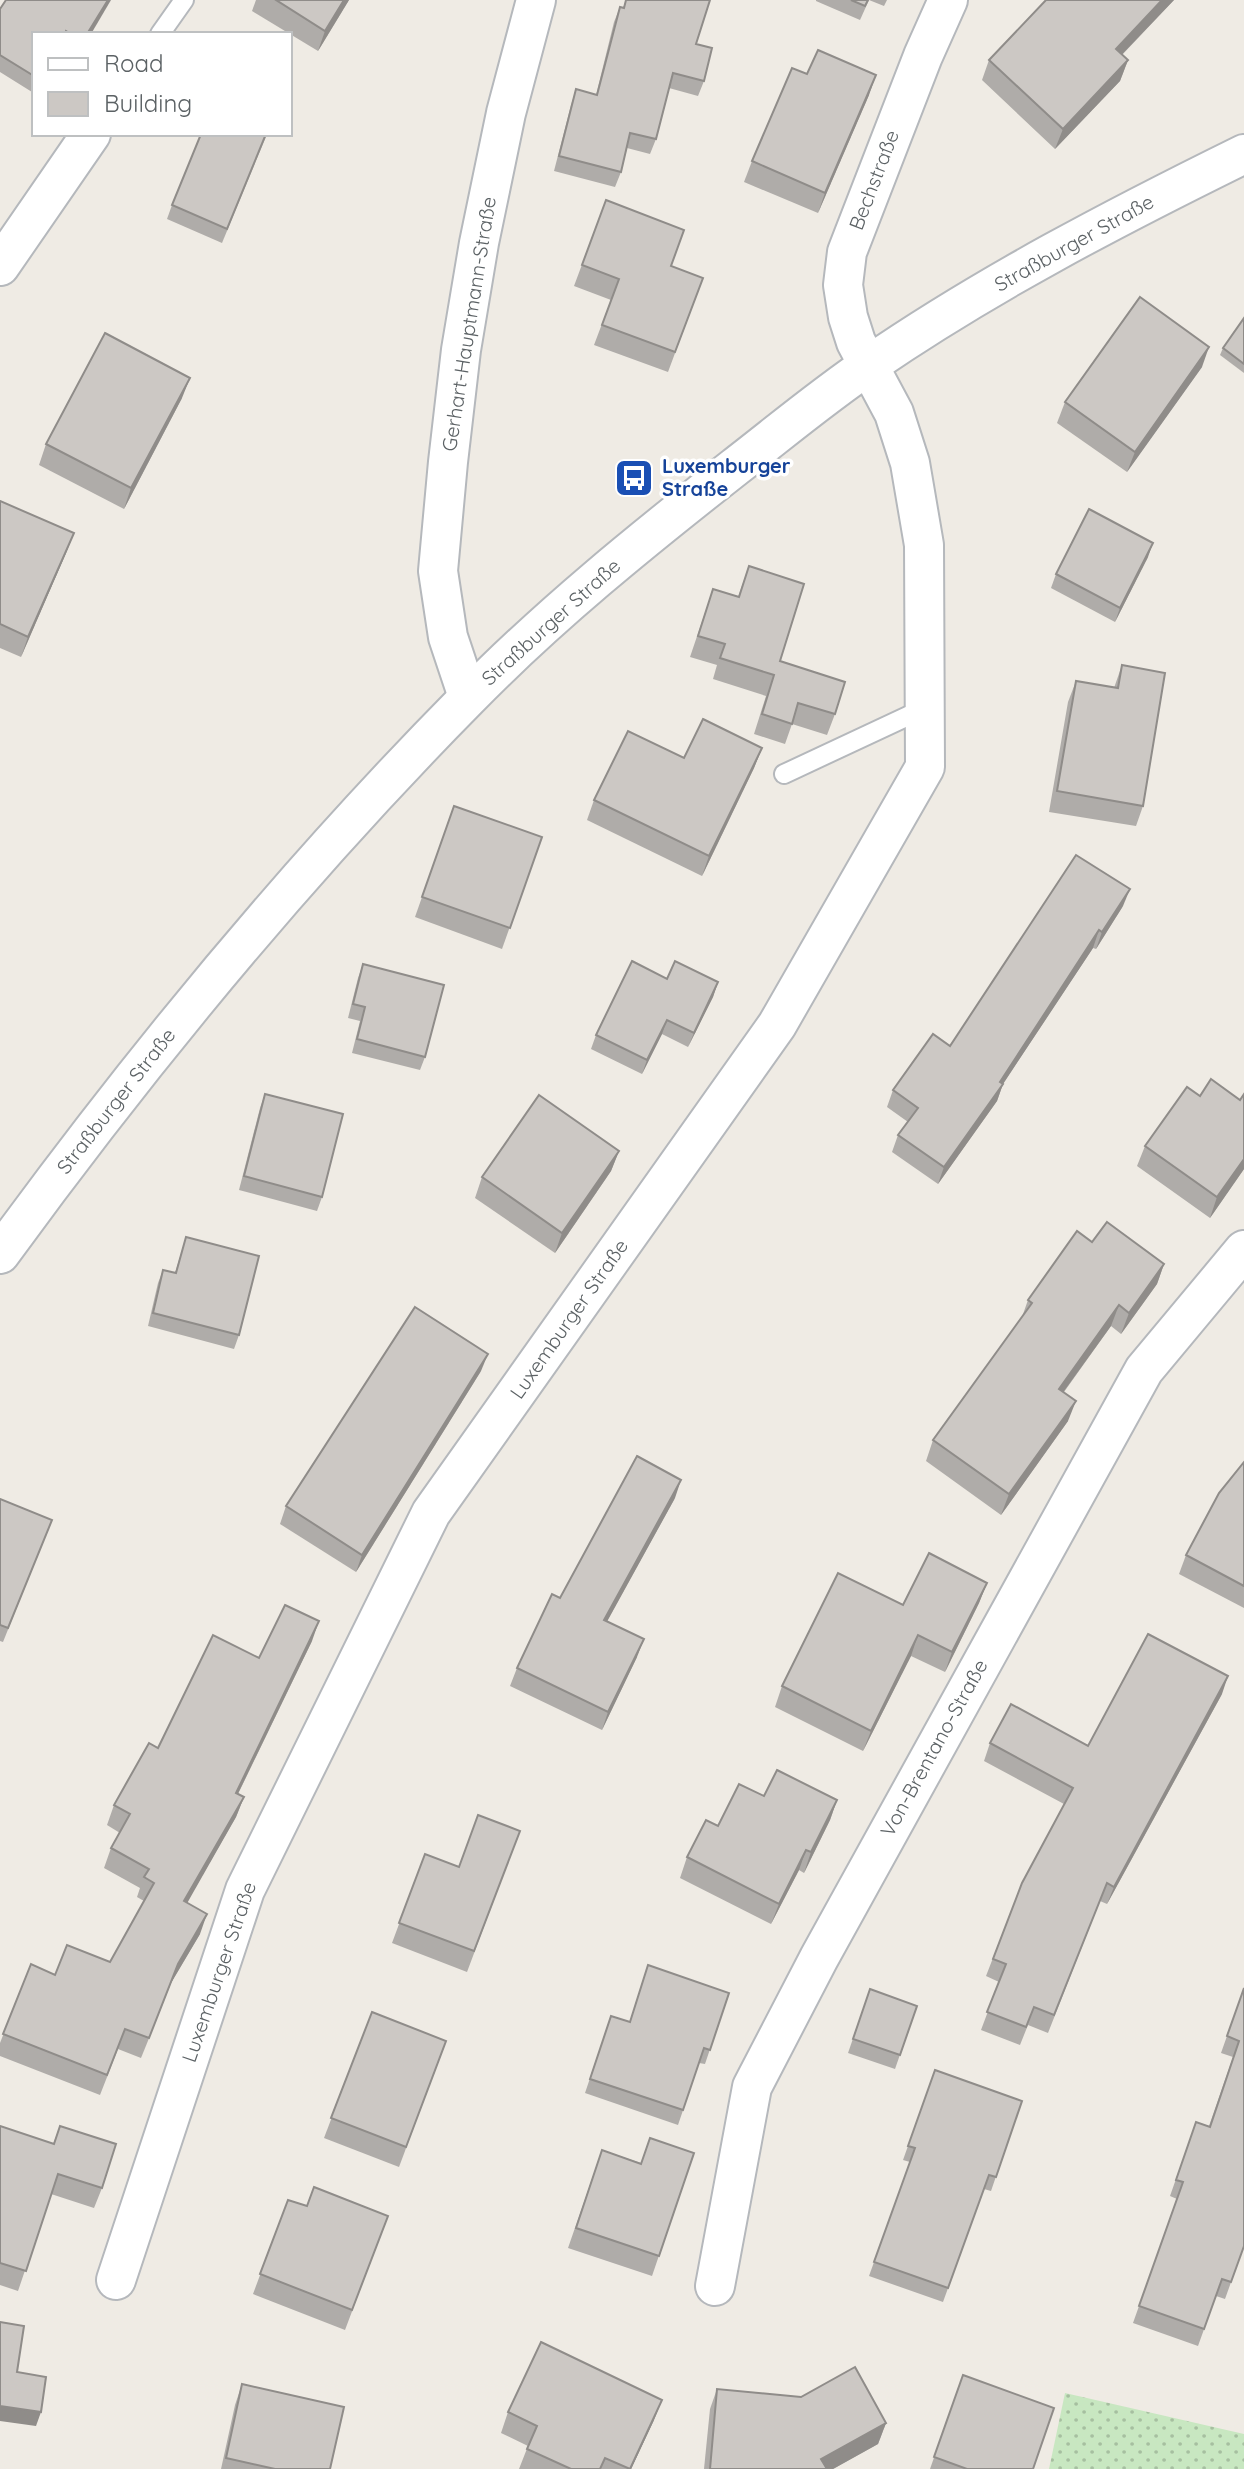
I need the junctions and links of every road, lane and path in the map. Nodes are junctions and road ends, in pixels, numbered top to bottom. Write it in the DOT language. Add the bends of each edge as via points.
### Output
graph roads {
  1 [pos="184,0"];
  2 [pos="536,0"];
  3 [pos="948,0"];
  4 [pos="161,32"];
  5 [pos="90,136"];
  6 [pos="1244,154"];
  7 [pos="0,266"];
  8 [pos="868,365"];
  9 [pos="468,697"];
  10 [pos="923,709"];
  11 [pos="784,774"];
  12 [pos="1244,1250"];
  13 [pos="0,1254"];
  14 [pos="116,2280"];
  15 [pos="715,2286"];
  1 -- 4 [label="lane"];
  2 -- 9 [label="street, Gerhart-Hauptmann-Straße" via="479,243 448,462 438,571 448,637"];
  3 -- 8 [label="street, Bechstraße" via="847,252 843,285 848,317"];
  5 -- 7 [label="street"];
  6 -- 8 [label="street, Straßburger Straße" via="1035,263"];
  8 -- 9 [label="street, Straßburger Straße" via="667,520"];
  8 -- 10 [label="street, Luxemburger Straße" via="894,413 910,463 924,545"];
  9 -- 13 [label="street, Straßburger Straße" via="220,970 96,1123"];
  10 -- 11 [label="lane"];
  10 -- 14 [label="street, Luxemburger Straße" via="925,767 777,1025 431,1513 245,1890"];
  12 -- 15 [label="street, Von-Brentano-Straße" via="1144,1370 752,2087"];
}
